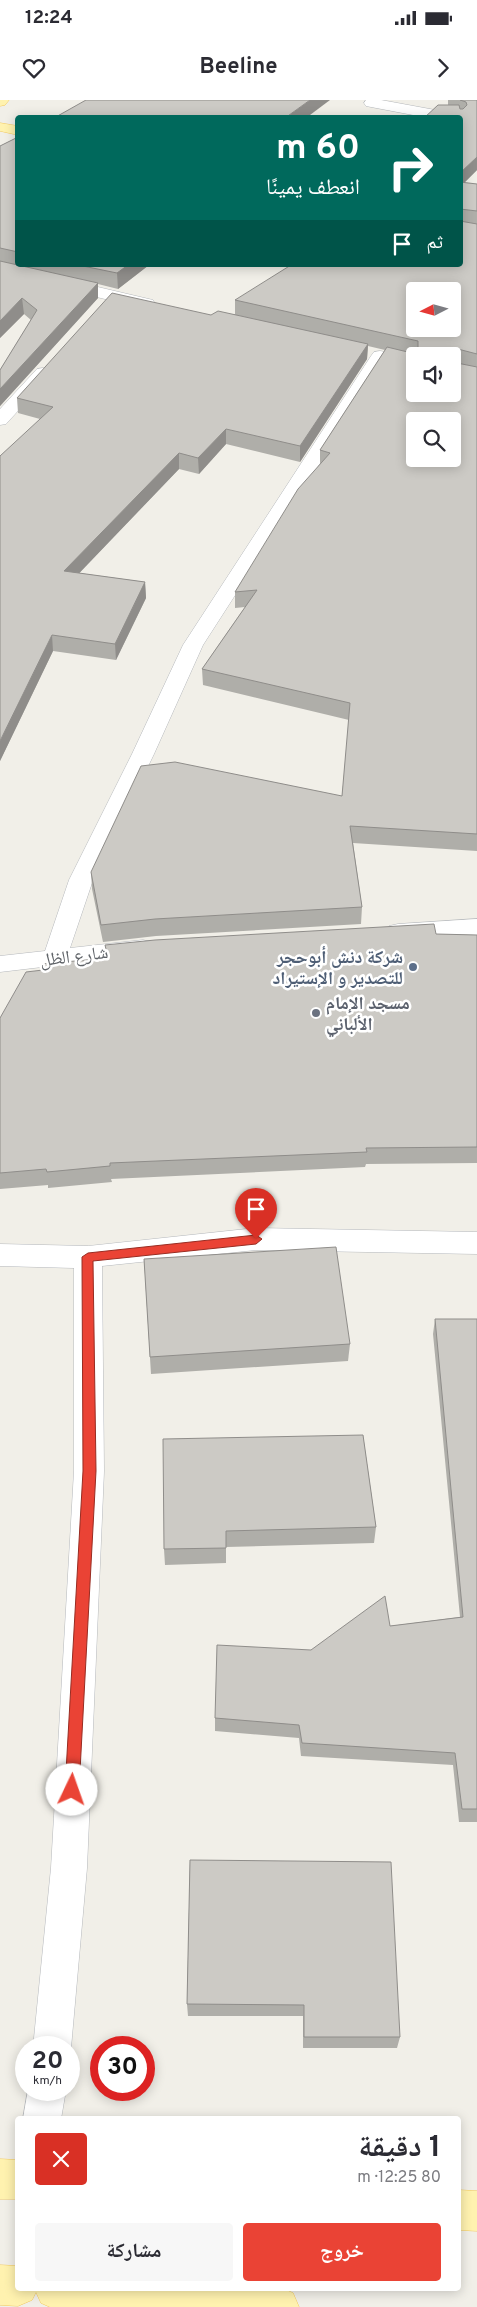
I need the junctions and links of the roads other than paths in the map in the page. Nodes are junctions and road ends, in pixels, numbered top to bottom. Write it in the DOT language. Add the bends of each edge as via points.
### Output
graph roads {
  1 [pos="354,100"];
  2 [pos="372,102"];
  3 [pos="445,115"];
  4 [pos="0,127"];
  5 [pos="15,130"];
  6 [pos="0,269"];
  7 [pos="112,296"];
  8 [pos="160,306"];
  9 [pos="99,310"];
  10 [pos="380,356"];
  11 [pos="53,361"];
  12 [pos="0,420"];
  13 [pos="477,927"];
  14 [pos="380,933"];
  15 [pos="166,946"];
  16 [pos="54,959"];
  17 [pos="0,964"];
  18 [pos="477,1243"];
  19 [pos="0,1255"];
  20 [pos="88,1257"];
  21 [pos="53,2036"];
  22 [pos="45,2101"];
  23 [pos="43,2116"];
  24 [pos="0,2179"];
  25 [pos="15,2180"];
  26 [pos="461,2210"];
  27 [pos="477,2211"];
  28 [pos="0,2285"];
  29 [pos="15,2286"];
  30 [pos="80,2291"];
  31 [pos="279,2307"];
  1 -- 2 [label="street"];
  2 -- 3 [label="street"];
  4 -- 5 [label="main road"];
  6 -- 7 [label="street"];
  7 -- 8 [label="street"];
  7 -- 9 [label="street"];
  10 -- 16 [label="street" via="192,645 81,880"];
  11 -- 12 [label="street"];
  13 -- 14 [label="street"];
  15 -- 16 [label="street, شارع الظل"];
  16 -- 17 [label="street, شارع الظل"];
  18 -- 20 [label="street" via="256,1239"];
  19 -- 20 [label="street"];
  20 -- 21 [label="street" via="90,1471 69,1868"];
  22 -- 23 [label="street"];
  24 -- 25 [label="main road"];
  26 -- 27 [label="main road"];
  28 -- 29 [label="main road"];
  30 -- 31 [label="main road"];
}
